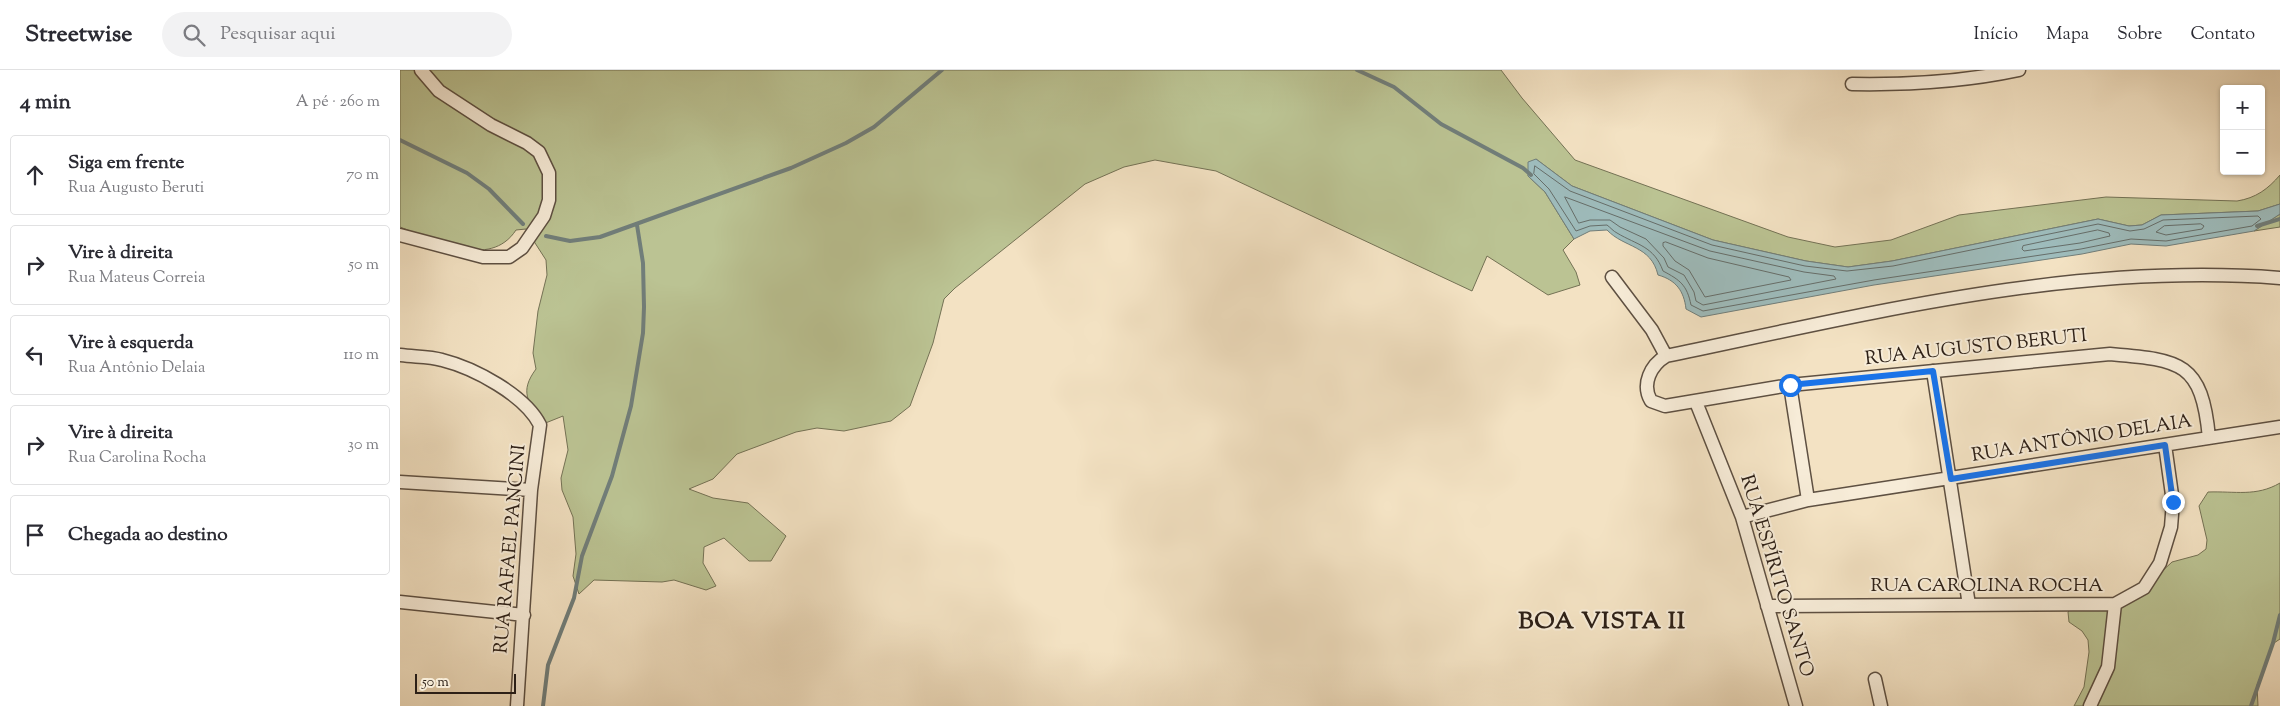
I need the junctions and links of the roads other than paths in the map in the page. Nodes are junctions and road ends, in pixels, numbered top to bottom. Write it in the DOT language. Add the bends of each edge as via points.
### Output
graph roads {
  1 [pos="421,70"];
  2 [pos="2019,70"];
  3 [pos="1852,84"];
  4 [pos="400,235"];
  5 [pos="1612,277"];
  6 [pos="2280,278"];
  7 [pos="400,355"];
  8 [pos="1666,356"];
  9 [pos="1933,371"];
  10 [pos="1790,385"];
  11 [pos="1696,402"];
  12 [pos="2280,427"];
  13 [pos="2208,438"];
  14 [pos="2165,445"];
  15 [pos="1951,479"];
  16 [pos="400,482"];
  17 [pos="531,490"];
  18 [pos="1808,500"];
  19 [pos="1742,517"];
  20 [pos="400,602"];
  21 [pos="2115,604"];
  22 [pos="1969,605"];
  23 [pos="1767,606"];
  24 [pos="524,614"];
  25 [pos="1875,680"];
  26 [pos="517,706"];
  27 [pos="1796,706"];
  28 [pos="1881,706"];
  29 [pos="2090,706"];
  1 -- 4 [label="street" via="439,90 491,125 528,142 546,162 549,200 544,216 522,248 508,257 483,257"];
  2 -- 3 [label="street" via="1950,82"];
  5 -- 8 [label="street" via="1652,330"];
  6 -- 8 [label="street" via="2227,274 2121,276 1901,306"];
  7 -- 17 [label="street, RUA RAFAEL PANCINI" via="441,359 470,369 528,407 540,425"];
  8 -- 11 [label="street, RUA AUGUSTO BERUTI" via="1658,361 1647,381 1650,401 1665,406"];
  9 -- 10 [label="street, RUA AUGUSTO BERUTI"];
  9 -- 13 [label="street, RUA AUGUSTO BERUTI" via="2110,354 2153,358 2176,364 2198,386 2206,407"];
  9 -- 15 [label="street"];
  10 -- 11 [label="street, RUA AUGUSTO BERUTI"];
  10 -- 18 [label="street"];
  11 -- 19 [label="street, RUA ESPÍRITO SANTO"];
  12 -- 13 [label="street, RUA ANTÔNIO DELAIA"];
  13 -- 14 [label="street, RUA ANTÔNIO DELAIA"];
  14 -- 15 [label="street, RUA ANTÔNIO DELAIA"];
  14 -- 21 [label="street, RUA CAROLINA ROCHA" via="2173,502 2171,527 2160,563 2144,588"];
  15 -- 18 [label="street, RUA ANTÔNIO DELAIA"];
  15 -- 22 [label="street"];
  16 -- 17 [label="street"];
  17 -- 24 [label="street, RUA RAFAEL PANCINI"];
  18 -- 19 [label="street, RUA ANTÔNIO DELAIA"];
  19 -- 23 [label="street, RUA ESPÍRITO SANTO"];
  20 -- 24 [label="street"];
  21 -- 22 [label="street, RUA CAROLINA ROCHA"];
  21 -- 29 [label="street" via="2108,667"];
  22 -- 23 [label="street, RUA CAROLINA ROCHA"];
  23 -- 27 [label="street, RUA ESPÍRITO SANTO"];
  24 -- 26 [label="street, RUA RAFAEL PANCINI"];
  25 -- 28 [label="street"];
}
